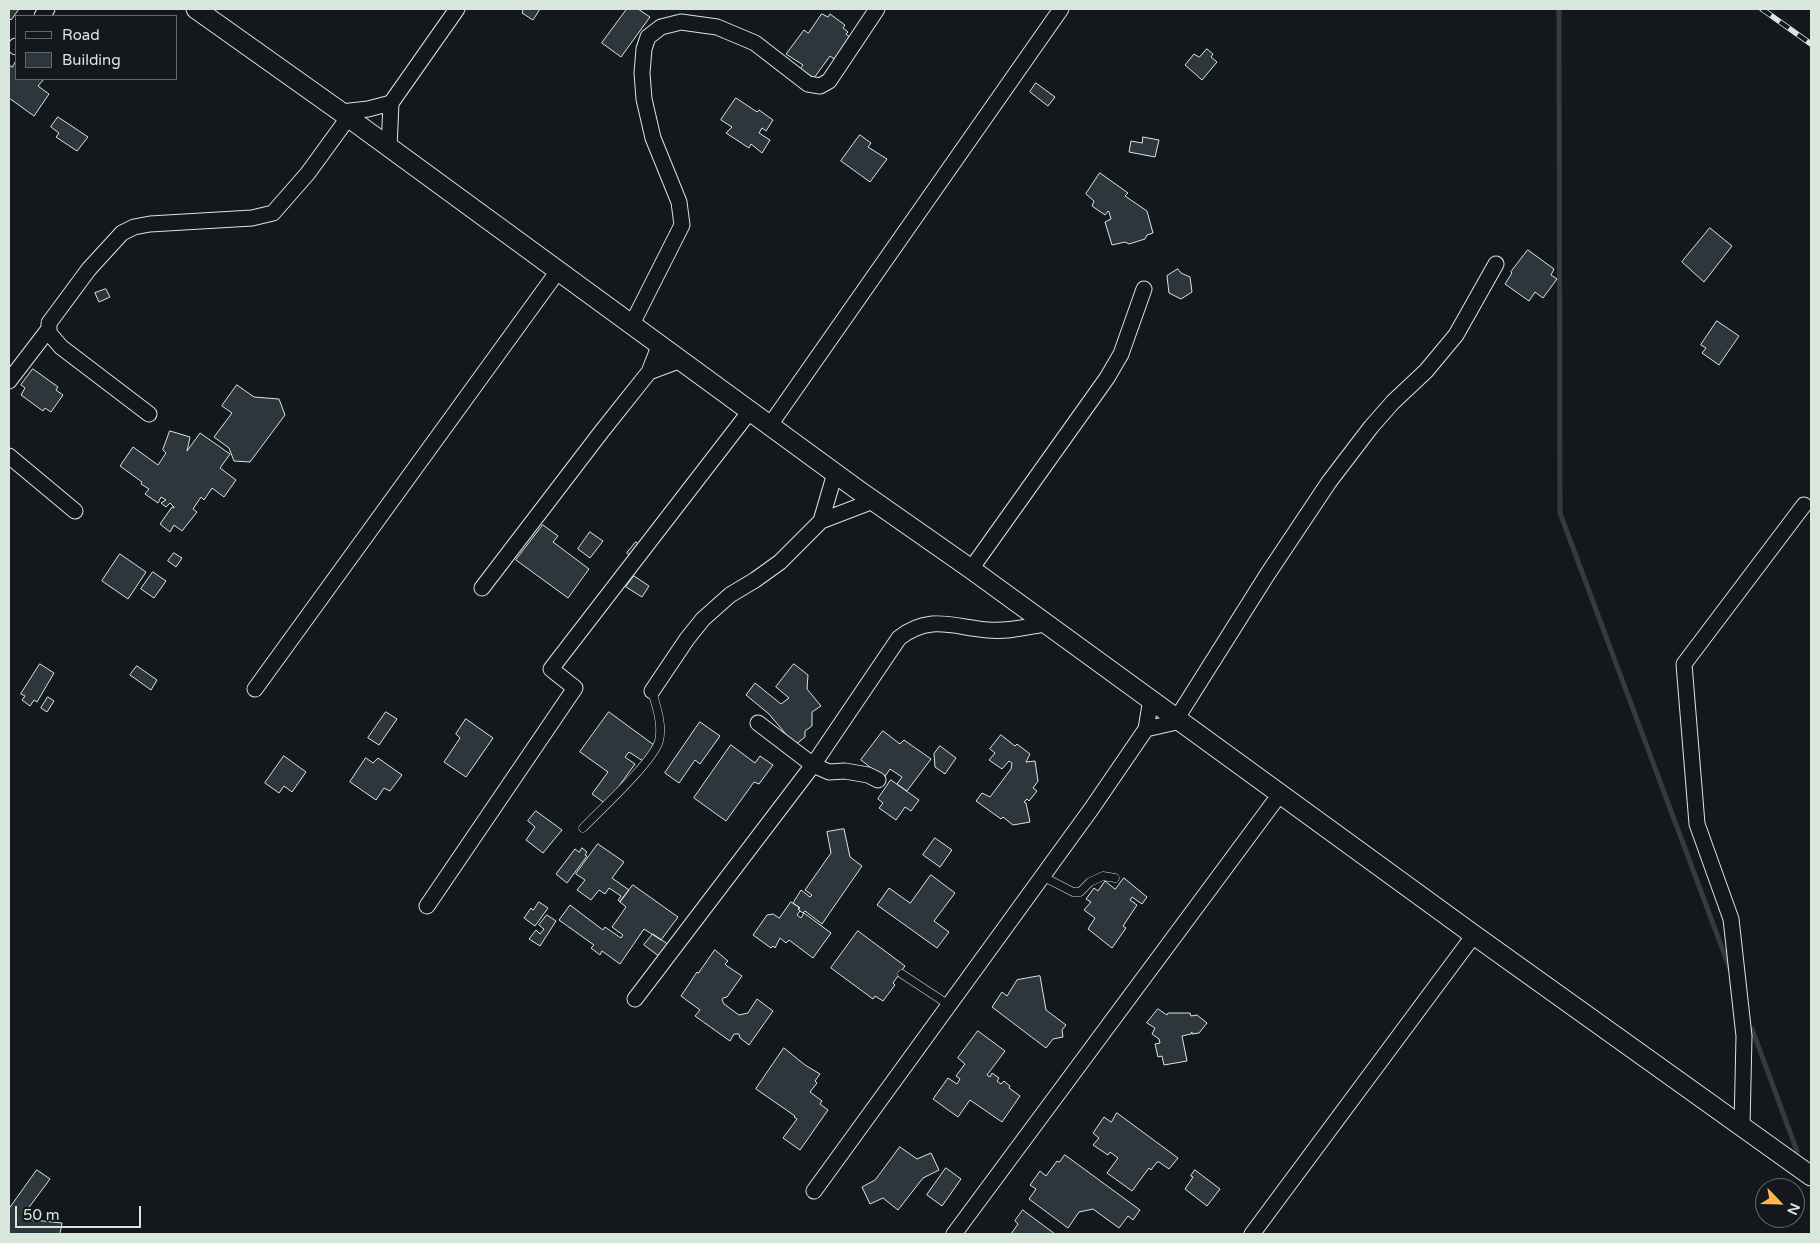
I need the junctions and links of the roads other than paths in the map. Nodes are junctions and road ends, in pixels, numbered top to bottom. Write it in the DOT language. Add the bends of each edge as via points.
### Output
graph roads {
  1 [pos="196,9"];
  2 [pos="457,9"];
  3 [pos="877,9"];
  4 [pos="1061,9"];
  5 [pos="391,103"];
  6 [pos="345,115"];
  7 [pos="390,148"];
  8 [pos="1496,264"];
  9 [pos="558,270"];
  10 [pos="1144,289"];
  11 [pos="632,324"];
  12 [pos="48,330"];
  13 [pos="660,344"];
  14 [pos="681,360"];
  15 [pos="649,372"];
  16 [pos="9,381"];
  17 [pos="750,410"];
  18 [pos="149,414"];
  19 [pos="770,425"];
  20 [pos="9,456"];
  21 [pos="835,473"];
  22 [pos="873,501"];
  23 [pos="1804,505"];
  24 [pos="76,511"];
  25 [pos="821,521"];
  26 [pos="971,569"];
  27 [pos="482,588"];
  28 [pos="1045,624"];
  29 [pos="256,689"];
  30 [pos="652,691"];
  31 [pos="1151,699"];
  32 [pos="1179,719"];
  33 [pos="758,723"];
  34 [pos="1146,729"];
  35 [pos="813,765"];
  36 [pos="878,780"];
  37 [pos="1280,794"];
  38 [pos="583,828"];
  39 [pos="1042,876"];
  40 [pos="1115,878"];
  41 [pos="427,906"];
  42 [pos="1474,934"];
  43 [pos="902,974"];
  44 [pos="634,1000"];
  45 [pos="949,1005"];
  46 [pos="1742,1127"];
  47 [pos="1811,1176"];
  48 [pos="814,1191"];
  49 [pos="954,1234"];
  50 [pos="1252,1234"];
  1 -- 6 [label="street"];
  2 -- 5 [label="street"];
  3 -- 11 [label="street" via="829,82 820,86 808,84 755,44 717,27 681,22 661,27 648,37 642,73 644,99 653,138 679,202 682,225"];
  4 -- 19 [label="street"];
  5 -- 6 [label="street"];
  5 -- 7 [label="street"];
  6 -- 7 [label="street"];
  6 -- 12 [label="street" via="308,173 272,213 252,218 150,224 122,233 88,268 49,323"];
  7 -- 9 [label="street"];
  8 -- 32 [label="street" via="1456,335 1371,427 1329,482 1267,575"];
  9 -- 11 [label="street"];
  9 -- 29 [label="street"];
  10 -- 26 [label="street" via="1121,354 1107,378"];
  11 -- 13 [label="street"];
  12 -- 16 [label="street"];
  12 -- 18 [label="street" via="61,347"];
  13 -- 14 [label="street"];
  13 -- 15 [label="street"];
  14 -- 15 [label="street"];
  14 -- 17 [label="street"];
  15 -- 27 [label="street"];
  17 -- 19 [label="street"];
  17 -- 41 [label="street" via="551,669 576,688"];
  19 -- 21 [label="street"];
  20 -- 24 [label="street"];
  21 -- 22 [label="street"];
  21 -- 25 [label="street"];
  22 -- 25 [label="street"];
  22 -- 26 [label="street"];
  23 -- 46 [label="street" via="1684,664 1698,824 1731,919 1744,1036"];
  25 -- 30 [label="street" via="780,562 730,595 703,619 686,638"];
  26 -- 28 [label="street"];
  28 -- 31 [label="street"];
  28 -- 35 [label="street" via="1014,630 988,630 938,623 909,630 894,644"];
  30 -- 38 [label="lane" via="660,720 659,741 647,762"];
  31 -- 32 [label="street"];
  31 -- 34 [label="street"];
  32 -- 34 [label="street"];
  32 -- 37 [label="street"];
  33 -- 35 [label="street"];
  34 -- 39 [label="street"];
  35 -- 36 [label="street" via="829,772 844,771"];
  35 -- 44 [label="street"];
  37 -- 42 [label="street"];
  37 -- 49 [label="street"];
  39 -- 40 [label="lane" via="1073,892 1080,892 1103,876"];
  39 -- 45 [label="street"];
  42 -- 46 [label="street"];
  42 -- 50 [label="street"];
  43 -- 45 [label="lane"];
  45 -- 48 [label="street"];
  46 -- 47 [label="street"];
}
